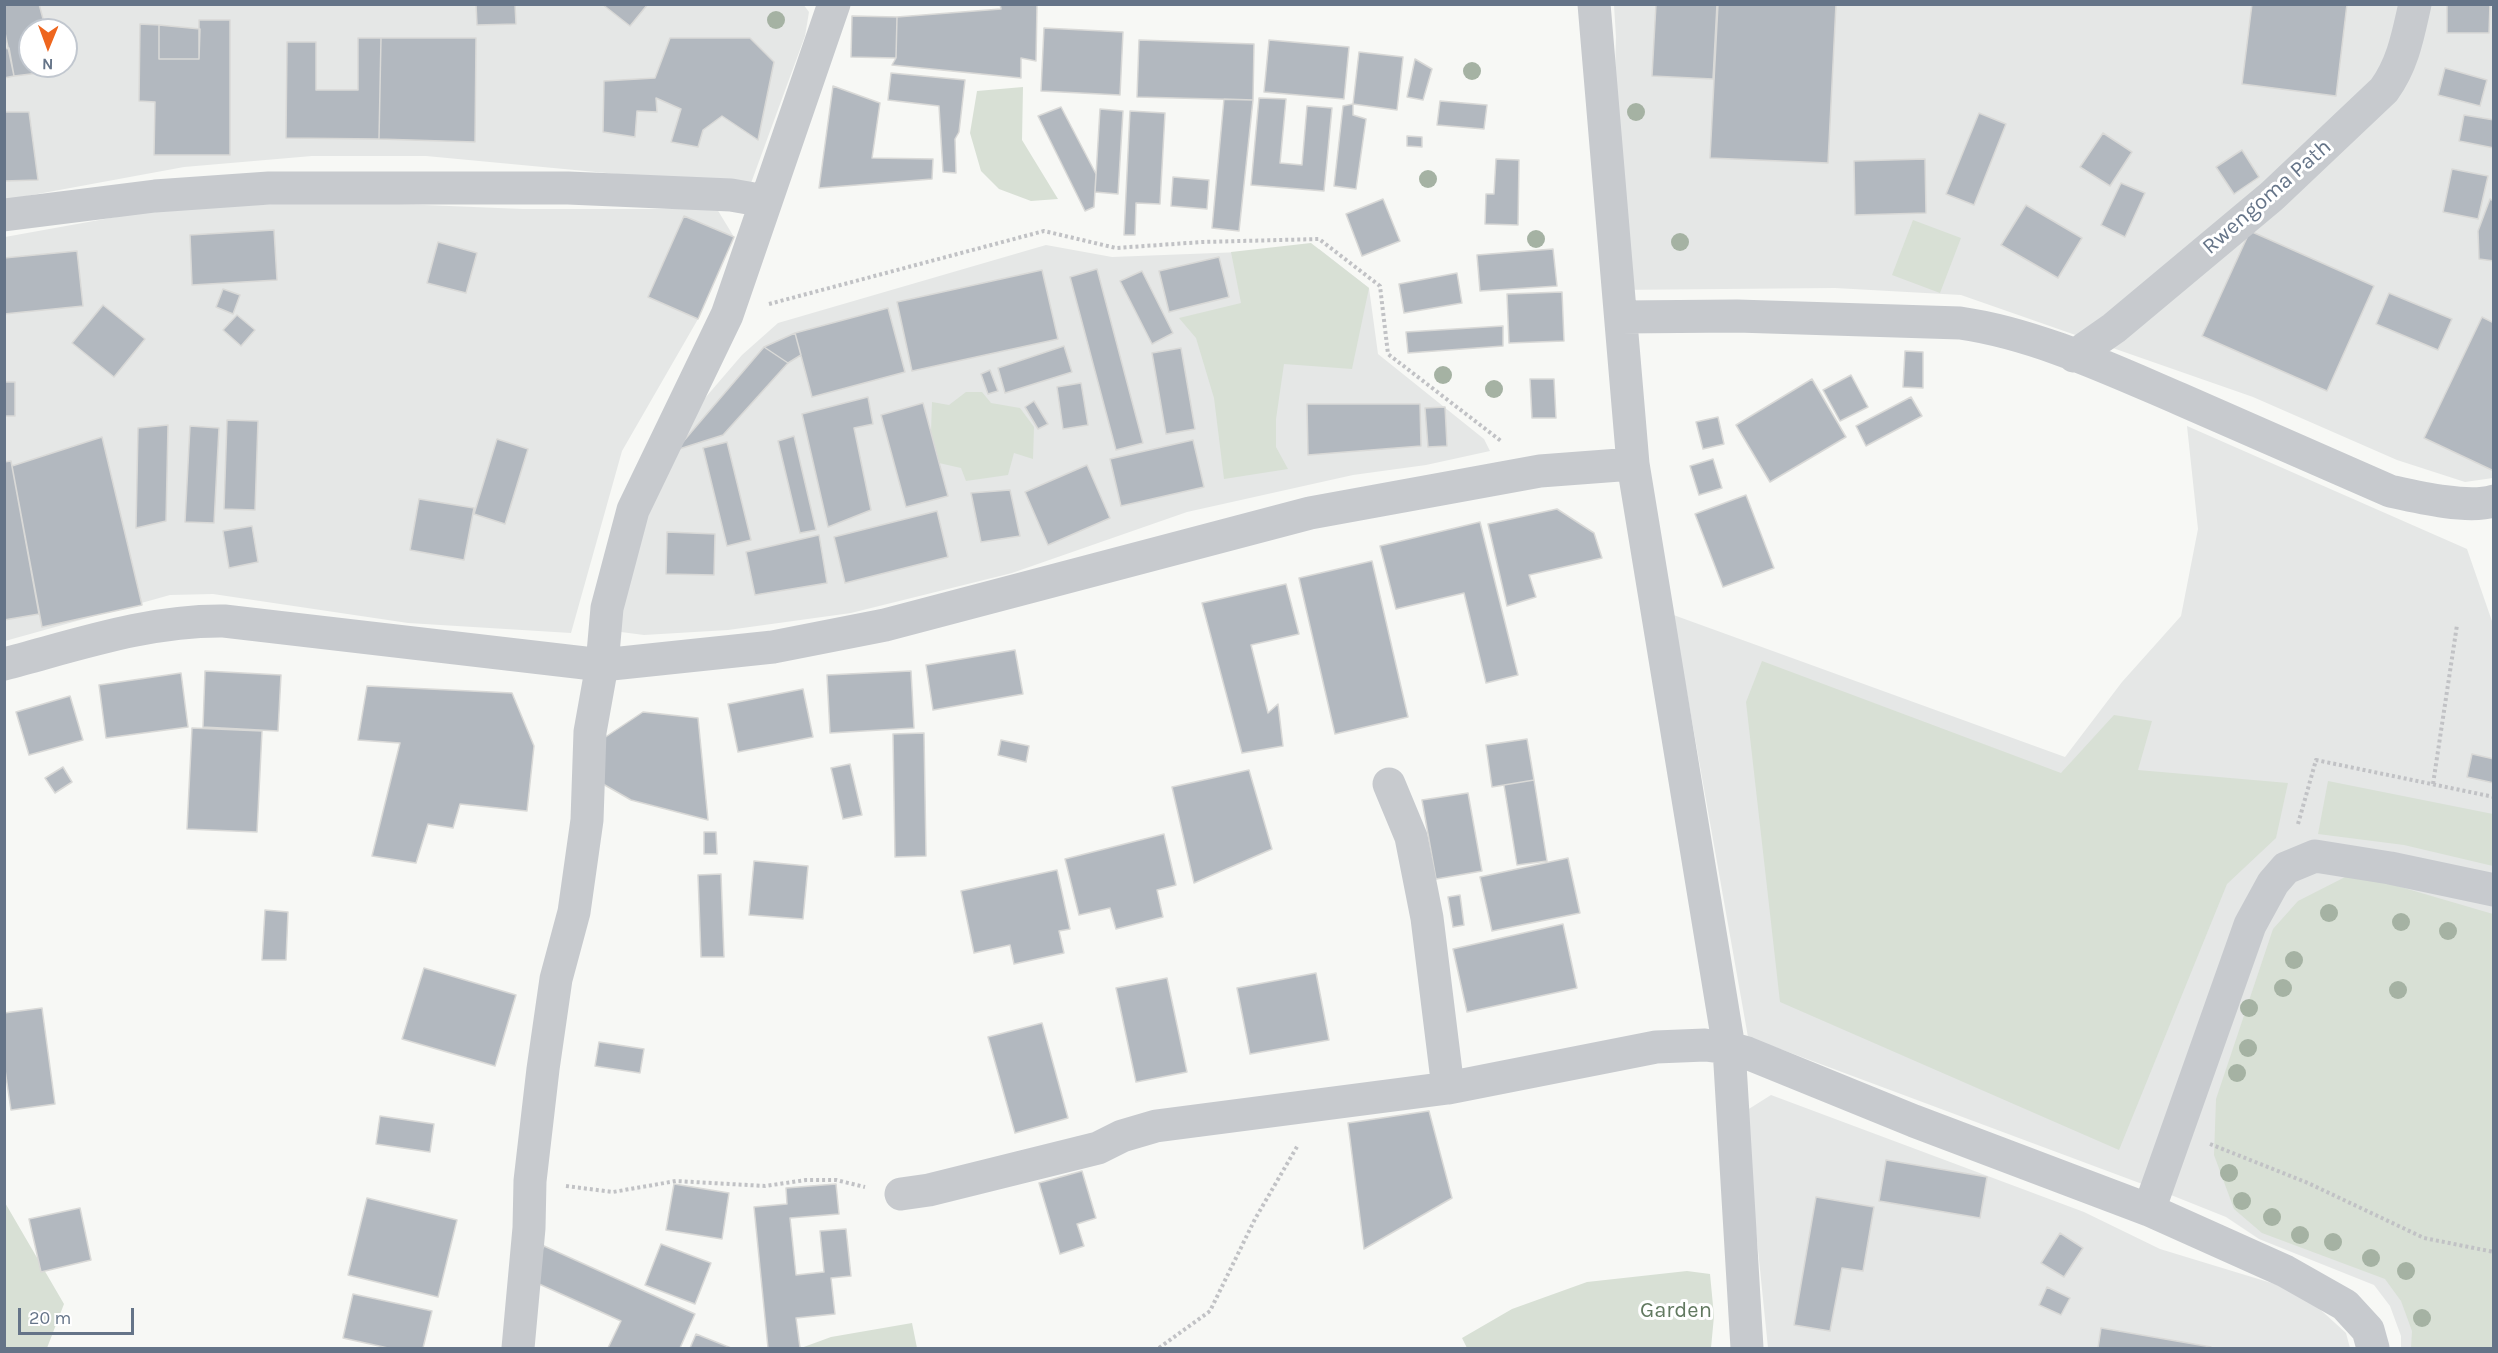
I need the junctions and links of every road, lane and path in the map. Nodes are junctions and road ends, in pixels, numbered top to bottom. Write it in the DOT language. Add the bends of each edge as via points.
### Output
graph roads {
  1 [pos="834,4"];
  2 [pos="1594,4"];
  3 [pos="2415,4"];
  4 [pos="765,201"];
  5 [pos="4,215"];
  6 [pos="727,315"];
  7 [pos="1621,317"];
  8 [pos="2074,356"];
  9 [pos="1633,464"];
  10 [pos="1540,471"];
  11 [pos="2493,501"];
  12 [pos="2457,625"];
  13 [pos="4,664"];
  14 [pos="603,665"];
  15 [pos="1389,784"];
  16 [pos="2433,784"];
  17 [pos="2493,797"];
  18 [pos="2286,868"];
  19 [pos="2493,890"];
  20 [pos="1729,1048"];
  21 [pos="1448,1088"];
  22 [pos="1323,1103"];
  23 [pos="2176,1130"];
  24 [pos="530,1181"];
  25 [pos="901,1194"];
  26 [pos="2148,1210"];
  27 [pos="2493,1252"];
  28 [pos="1744,1339"];
  29 [pos="518,1348"];
  30 [pos="1159,1348"];
  31 [pos="2373,1348"];
  1 -- 4 [label="street"];
  2 -- 7 [label="street"];
  3 -- 8 [label="street, Rwengoma Path" via="2403,57 2384,90 2272,196 2114,328"];
  4 -- 5 [label="street" via="731,195 568,188 269,188 155,196"];
  4 -- 6 [label="street"];
  6 -- 10 [label="path" via="1044,231 1116,248 1319,238 1380,286 1388,354"];
  6 -- 14 [label="street" via="633,510 607,608"];
  7 -- 8 [label="street" via="1737,316 1960,324 1995,329"];
  7 -- 9 [label="street"];
  8 -- 11 [label="street" via="2390,491 2433,500 2484,504"];
  9 -- 10 [label="street"];
  9 -- 20 [label="street"];
  10 -- 14 [label="street" via="1310,513 885,625 772,647"];
  12 -- 16 [label="path"];
  13 -- 14 [label="street" via="154,625 195,620"];
  14 -- 24 [label="street" via="590,732 587,820 574,912 555,990"];
  15 -- 21 [label="street" via="1411,837 1427,918"];
  16 -- 17 [label="path"];
  16 -- 18 [label="path" via="2316,760"];
  18 -- 19 [label="street" via="2315,856"];
  18 -- 23 [label="street" via="2250,925"];
  20 -- 21 [label="street" via="1656,1047"];
  20 -- 26 [label="street"];
  20 -- 28 [label="street"];
  21 -- 22 [label="street"];
  22 -- 25 [label="street" via="1156,1126 1098,1148"];
  22 -- 30 [label="path" via="1255,1219 1210,1311"];
  23 -- 26 [label="street"];
  23 -- 27 [label="path" via="2308,1183 2424,1238"];
  24 -- 25 [label="path" via="613,1192 676,1181 765,1185 836,1180"];
  24 -- 29 [label="street"];
  26 -- 31 [label="street" via="2285,1271 2345,1305 2368,1330"];
}
